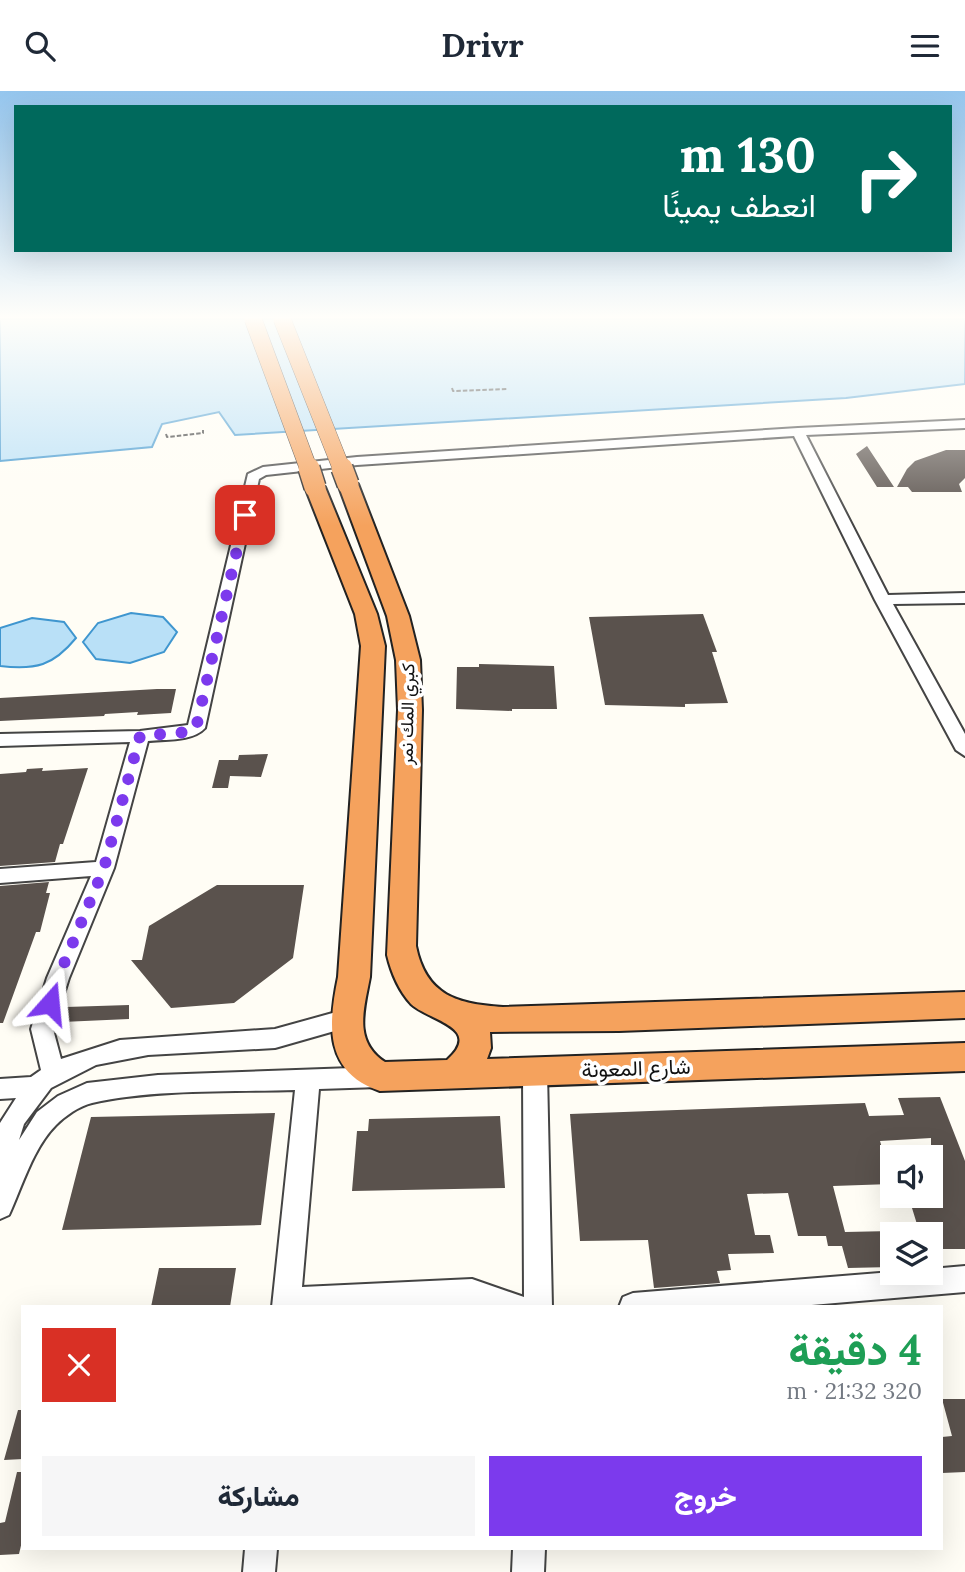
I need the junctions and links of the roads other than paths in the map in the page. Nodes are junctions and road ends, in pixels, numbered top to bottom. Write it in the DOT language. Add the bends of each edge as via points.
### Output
graph roads {
  1 [pos="279,388"];
  2 [pos="309,388"];
  3 [pos="965,424"];
  4 [pos="798,432"];
  5 [pos="965,599"];
  6 [pos="883,600"];
  7 [pos="140,736"];
  8 [pos="0,740"];
  9 [pos="965,750"];
  10 [pos="104,868"];
  11 [pos="0,876"];
  12 [pos="965,1006"];
  13 [pos="462,1015"];
  14 [pos="347,1018"];
  15 [pos="965,1057"];
  16 [pos="535,1072"];
  17 [pos="451,1076"];
  18 [pos="380,1077"];
  19 [pos="46,1080"];
  20 [pos="308,1080"];
  21 [pos="0,1089"];
  22 [pos="0,1178"];
  23 [pos="0,1207"];
  24 [pos="965,1279"];
  25 [pos="286,1304"];
  26 [pos="510,1305"];
  27 [pos="538,1305"];
  28 [pos="657,1305"];
  29 [pos="261,1550"];
  30 [pos="529,1550"];
  31 [pos="259,1572"];
  32 [pos="528,1572"];
  1 -- 14 [label="highway, كبري المك نمر, bridge" via="366,614 373,646 354,977"];
  2 -- 13 [label="highway, كبري المك نمر, bridge" via="398,616 408,660 402,958 405,970 429,1001"];
  3 -- 4 [label="street"];
  4 -- 6 [label="street"];
  4 -- 7 [label="street" via="263,471 253,477 196,728"];
  5 -- 6 [label="street"];
  6 -- 9 [label="street"];
  7 -- 8 [label="street"];
  7 -- 10 [label="street"];
  10 -- 11 [label="street"];
  10 -- 19 [label="street" via="58,978 43,1029"];
  12 -- 13 [label="highway, كبري المك نمر" via="548,1020"];
  13 -- 17 [label="highway" via="474,1029 476,1047 468,1063"];
  14 -- 18 [label="highway" via="352,1053 363,1068"];
  14 -- 19 [label="street" via="263,1040 111,1050 71,1063"];
  15 -- 16 [label="highway, شارع المعونة"];
  16 -- 17 [label="highway, شارع المعونة"];
  16 -- 27 [label="street"];
  17 -- 18 [label="highway, شارع المعونة"];
  18 -- 20 [label="street"];
  19 -- 21 [label="street"];
  19 -- 22 [label="street" via="12,1123"];
  20 -- 23 [label="street" via="158,1085 87,1093 46,1119"];
  20 -- 25 [label="street"];
  24 -- 28 [label="street"];
  25 -- 26 [label="street" via="472,1292"];
  29 -- 31 [label="street"];
  30 -- 32 [label="street"];
}
